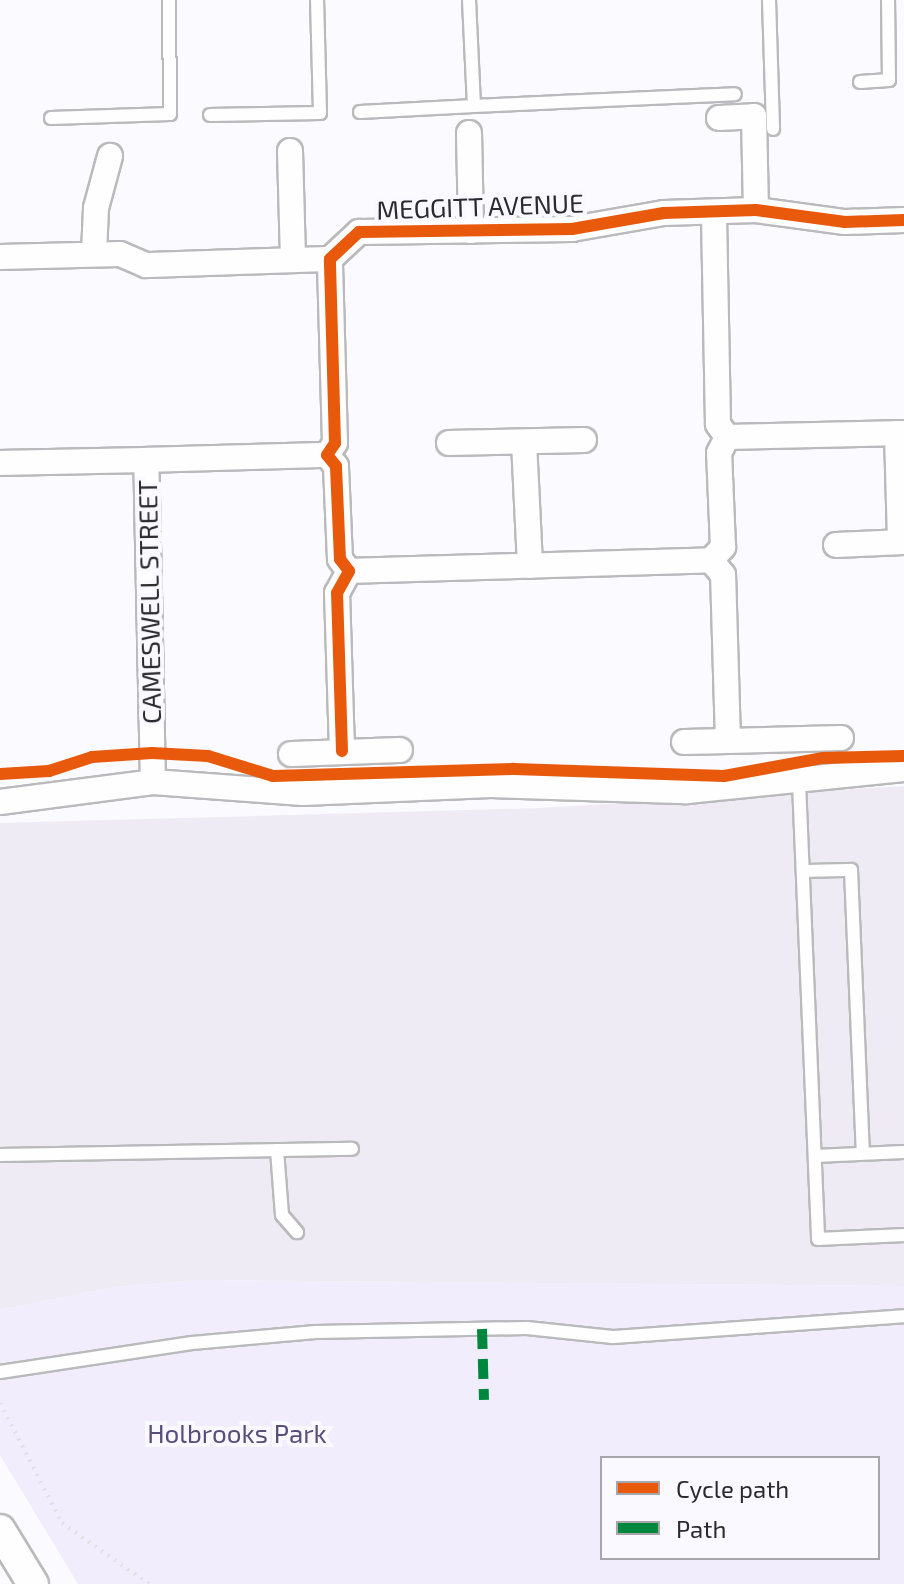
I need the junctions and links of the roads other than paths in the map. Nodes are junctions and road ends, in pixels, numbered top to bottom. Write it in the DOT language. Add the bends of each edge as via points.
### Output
graph roads {
  1 [pos="169,0"];
  2 [pos="317,0"];
  3 [pos="469,0"];
  4 [pos="769,0"];
  5 [pos="888,0"];
  6 [pos="889,80"];
  7 [pos="904,81"];
  8 [pos="860,82"];
  9 [pos="735,94"];
  10 [pos="474,106"];
  11 [pos="360,112"];
  12 [pos="210,115"];
  13 [pos="51,118"];
  14 [pos="719,118"];
  15 [pos="773,129"];
  16 [pos="469,133"];
  17 [pos="290,151"];
  18 [pos="110,156"];
  19 [pos="756,210"];
  20 [pos="714,212"];
  21 [pos="904,220"];
  22 [pos="471,231"];
  23 [pos="94,254"];
  24 [pos="0,257"];
  25 [pos="330,259"];
  26 [pos="293,260"];
  27 [pos="901,433"];
  28 [pos="727,437"];
  29 [pos="584,440"];
  30 [pos="524,442"];
  31 [pos="449,443"];
  32 [pos="327,455"];
  33 [pos="146,460"];
  34 [pos="0,463"];
  35 [pos="902,542"];
  36 [pos="836,545"];
  37 [pos="711,560"];
  38 [pos="530,566"];
  39 [pos="349,571"];
  40 [pos="841,738"];
  41 [pos="728,741"];
  42 [pos="684,742"];
  43 [pos="400,750"];
  44 [pos="342,751"];
  45 [pos="291,754"];
  46 [pos="904,769"];
  47 [pos="153,782"];
  48 [pos="799,783"];
  49 [pos="0,802"];
  50 [pos="803,871"];
  51 [pos="352,1149"];
  52 [pos="277,1150"];
  53 [pos="904,1152"];
  54 [pos="863,1153"];
  55 [pos="0,1155"];
  56 [pos="815,1156"];
  57 [pos="297,1232"];
  58 [pos="904,1235"];
  59 [pos="904,1316"];
  60 [pos="0,1372"];
  61 [pos="0,1530"];
  62 [pos="33,1584"];
  1 -- 13 [label="lane" via="170,114"];
  2 -- 12 [label="lane" via="320,113"];
  3 -- 10 [label="lane"];
  4 -- 15 [label="lane"];
  5 -- 6 [label="lane"];
  6 -- 7 [label="lane"];
  6 -- 8 [label="lane"];
  9 -- 10 [label="lane"];
  10 -- 11 [label="lane"];
  14 -- 19 [label="street" via="754,116"];
  16 -- 22 [label="street, MEGGITT AVENUE"];
  17 -- 26 [label="street"];
  18 -- 23 [label="street" via="96,208"];
  19 -- 20 [label="street, MEGGITT AVENUE"];
  19 -- 21 [label="street, MEGGITT AVENUE" via="845,222"];
  20 -- 22 [label="street, MEGGITT AVENUE" via="664,213 572,229"];
  20 -- 28 [label="street" via="718,424"];
  22 -- 25 [label="street, MEGGITT AVENUE" via="359,232"];
  23 -- 24 [label="street"];
  23 -- 26 [label="street" via="120,254 146,265"];
  25 -- 26 [label="street"];
  25 -- 32 [label="street" via="335,443"];
  27 -- 28 [label="street"];
  27 -- 35 [label="street"];
  28 -- 37 [label="street" via="719,453 723,547"];
  29 -- 30 [label="street"];
  30 -- 31 [label="street"];
  30 -- 38 [label="street"];
  32 -- 33 [label="street, CAMESWELL STREET"];
  32 -- 39 [label="street" via="336,466 340,559"];
  33 -- 34 [label="street"];
  33 -- 47 [label="street, CAMESWELL STREET"];
  35 -- 36 [label="street"];
  37 -- 38 [label="street"];
  37 -- 41 [label="street" via="723,575"];
  38 -- 39 [label="street"];
  39 -- 44 [label="street" via="337,593"];
  40 -- 41 [label="street"];
  41 -- 42 [label="street"];
  43 -- 44 [label="street"];
  44 -- 45 [label="street"];
  46 -- 48 [label="street"];
  47 -- 48 [label="street" via="303,793 506,785 687,791"];
  47 -- 49 [label="street"];
  48 -- 50 [label="lane"];
  50 -- 54 [label="lane" via="851,870"];
  50 -- 56 [label="lane"];
  51 -- 52 [label="lane"];
  52 -- 55 [label="lane"];
  52 -- 57 [label="lane" via="282,1215"];
  53 -- 54 [label="lane"];
  54 -- 56 [label="lane"];
  56 -- 58 [label="lane" via="818,1239"];
  59 -- 60 [label="lane" via="613,1337 527,1328 316,1332 192,1343"];
  61 -- 62 [label="street"];
}
